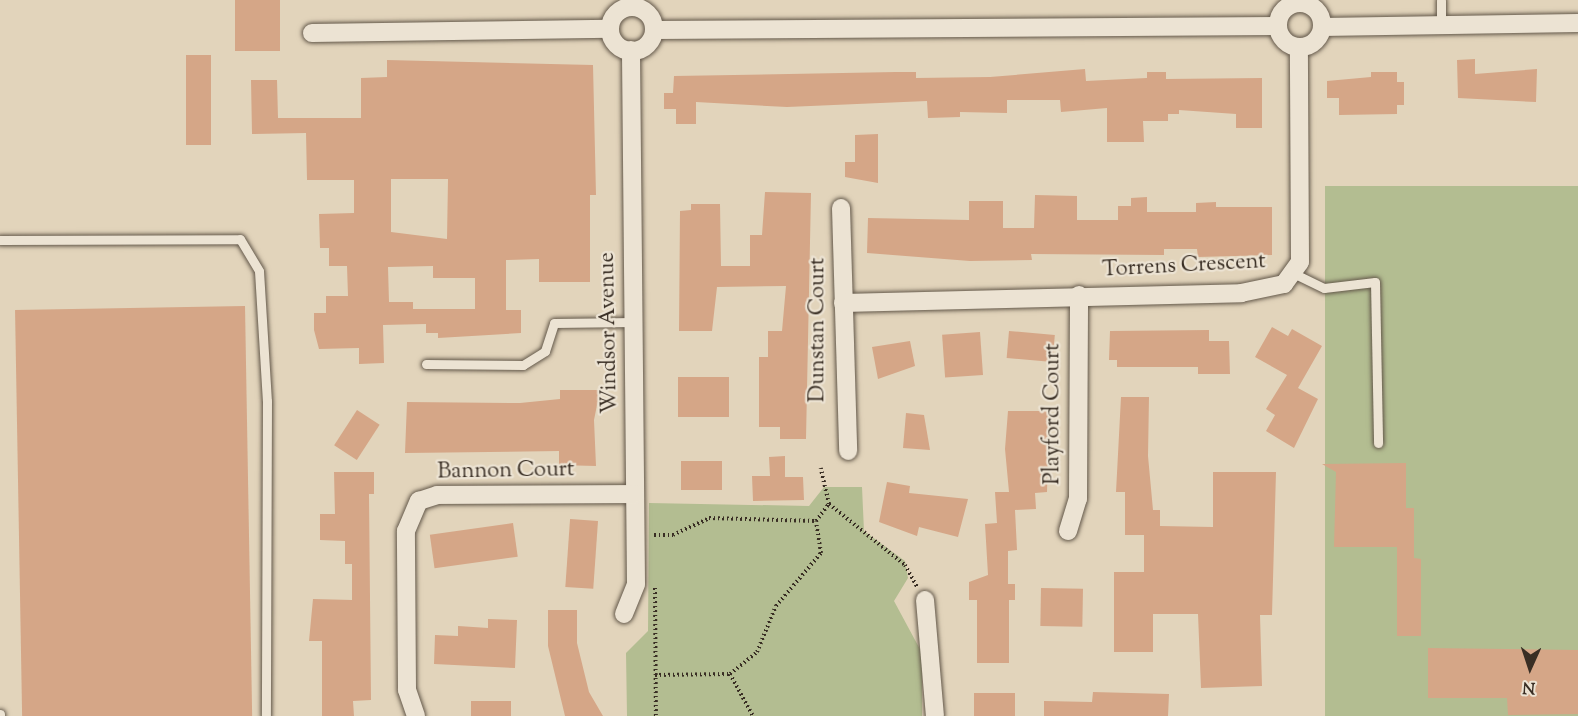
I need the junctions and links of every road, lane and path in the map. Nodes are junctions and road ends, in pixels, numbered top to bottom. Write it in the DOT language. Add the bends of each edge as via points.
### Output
graph roads {
  1 [pos="1441,0"];
  2 [pos="1301,2"];
  3 [pos="634,3"];
  4 [pos="1578,23"];
  5 [pos="1441,25"];
  6 [pos="1278,26"];
  7 [pos="1322,27"];
  8 [pos="610,29"];
  9 [pos="654,30"];
  10 [pos="312,33"];
  11 [pos="1299,47"];
  12 [pos="632,50"];
  13 [pos="842,208"];
  14 [pos="0,240"];
  15 [pos="1295,274"];
  16 [pos="1079,295"];
  17 [pos="843,303"];
  18 [pos="634,322"];
  19 [pos="426,364"];
  20 [pos="1378,443"];
  21 [pos="848,451"];
  22 [pos="821,468"];
  23 [pos="635,494"];
  24 [pos="829,504"];
  25 [pos="816,521"];
  26 [pos="1068,531"];
  27 [pos="654,535"];
  28 [pos="909,572"];
  29 [pos="925,600"];
  30 [pos="624,614"];
  31 [pos="730,674"];
  32 [pos="655,675"];
  33 [pos="266,716"];
  34 [pos="416,716"];
  35 [pos="753,716"];
  36 [pos="936,716"];
  1 -- 5 [label="lane"];
  2 -- 6 [label="street" via="1284,10"];
  2 -- 7 [label="street" via="1314,9"];
  3 -- 8 [label="street" via="617,13"];
  3 -- 9 [label="street" via="647,12"];
  4 -- 5 [label="street"];
  5 -- 7 [label="street"];
  6 -- 9 [label="street"];
  6 -- 11 [label="street" via="1283,40"];
  7 -- 11 [label="street" via="1311,44"];
  8 -- 10 [label="street"];
  8 -- 12 [label="street" via="616,43"];
  9 -- 12 [label="street" via="644,47"];
  11 -- 15 [label="street, Torrens Crescent" via="1300,262"];
  12 -- 18 [label="street, Windsor Avenue"];
  13 -- 17 [label="street, Dunstan Court"];
  14 -- 33 [label="lane" via="240,239 259,271 267,401"];
  15 -- 16 [label="street, Torrens Crescent" via="1269,290 1241,293"];
  15 -- 20 [label="lane" via="1324,288 1375,282"];
  16 -- 17 [label="street, Torrens Crescent"];
  16 -- 26 [label="street, Playford Court" via="1078,499"];
  17 -- 21 [label="street, Dunstan Court"];
  18 -- 19 [label="lane" via="554,323 545,351 523,365"];
  18 -- 23 [label="street, Windsor Avenue"];
  22 -- 24 [label="path"];
  23 -- 30 [label="street, Windsor Avenue" via="636,584"];
  23 -- 34 [label="street, Bannon Court" via="437,495 419,501 406,531 407,690"];
  24 -- 25 [label="path"];
  24 -- 28 [label="path"];
  25 -- 27 [label="path" via="709,518 673,535"];
  25 -- 31 [label="path" via="821,553 777,606 757,652"];
  29 -- 36 [label="street"];
  31 -- 32 [label="path"];
  31 -- 35 [label="path"];
}
